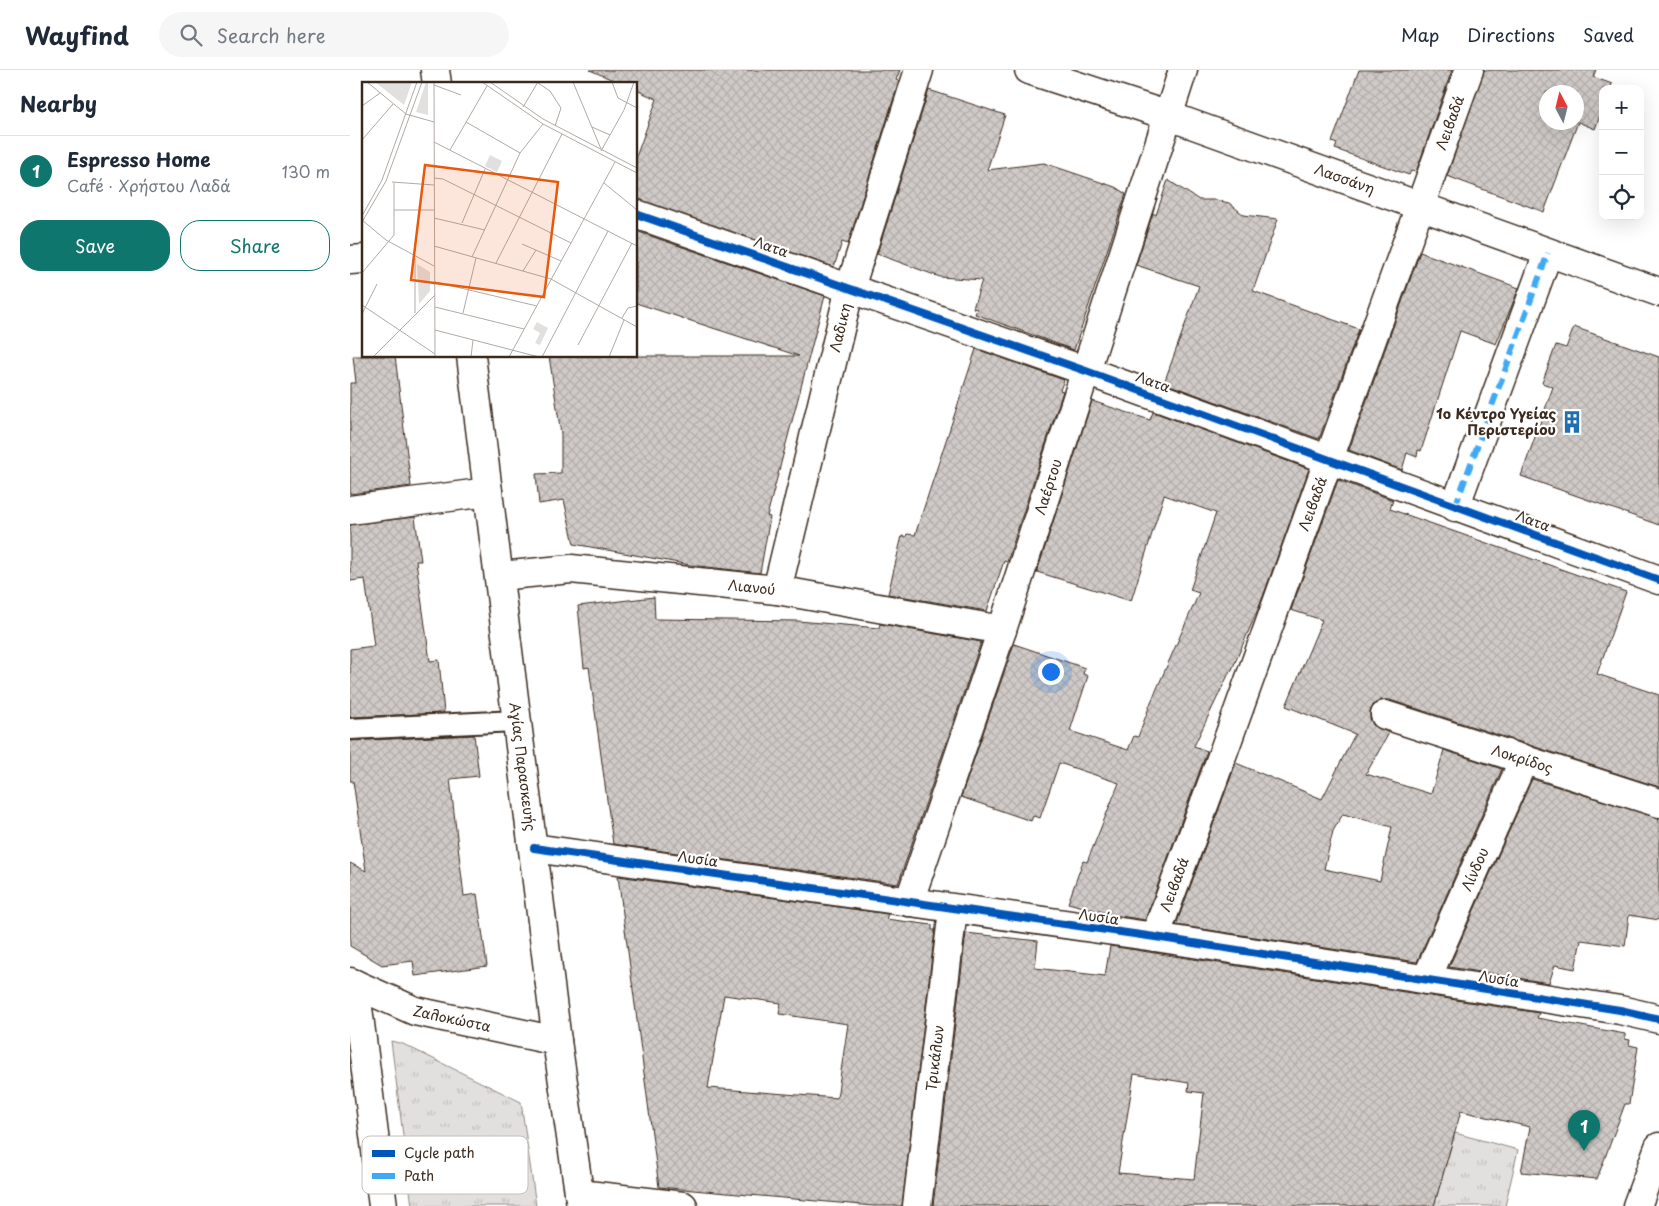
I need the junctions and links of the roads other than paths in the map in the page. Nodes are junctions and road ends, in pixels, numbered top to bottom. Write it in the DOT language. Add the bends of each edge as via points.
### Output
graph roads {
  1 [pos="919,70"];
  2 [pos="1029,70"];
  3 [pos="1183,70"];
  4 [pos="1469,70"];
  5 [pos="1169,116"];
  6 [pos="1418,206"];
  7 [pos="638,215"];
  8 [pos="1548,252"];
  9 [pos="850,288"];
  10 [pos="1659,292"];
  11 [pos="472,358"];
  12 [pos="1086,371"];
  13 [pos="1327,460"];
  14 [pos="488,492"];
  15 [pos="1455,507"];
  16 [pos="350,510"];
  17 [pos="499,576"];
  18 [pos="1659,580"];
  19 [pos="777,590"];
  20 [pos="1002,630"];
  21 [pos="1385,715"];
  22 [pos="518,721"];
  23 [pos="350,729"];
  24 [pos="1524,759"];
  25 [pos="1659,803"];
  26 [pos="534,848"];
  27 [pos="909,902"];
  28 [pos="953,910"];
  29 [pos="1155,937"];
  30 [pos="1426,980"];
  31 [pos="353,983"];
  32 [pos="1659,1019"];
  33 [pos="557,1041"];
  34 [pos="373,1136"];
  35 [pos="1659,1147"];
  36 [pos="580,1200"];
  37 [pos="684,1206"];
  38 [pos="917,1206"];
  39 [pos="1637,1206"];
  1 -- 9 [label="street, Λαδικη"];
  2 -- 5 [label="street, Λασσάνη"];
  3 -- 5 [label="street, Λαέρτου"];
  4 -- 6 [label="street, Λειβαδά"];
  5 -- 6 [label="street, Λασσάνη"];
  5 -- 12 [label="street, Λαέρτου"];
  6 -- 8 [label="street, Λασσάνη"];
  6 -- 13 [label="street, Λειβαδά"];
  7 -- 9 [label="street, Λατα"];
  8 -- 10 [label="street, Λασσάνη"];
  8 -- 15 [label="street"];
  9 -- 12 [label="street, Λατα"];
  9 -- 19 [label="street, Λαδικη"];
  11 -- 14 [label="street, Αγίας Παρασκευής"];
  12 -- 13 [label="street, Λατα"];
  12 -- 20 [label="street, Λαέρτου"];
  13 -- 15 [label="street, Λατα"];
  13 -- 29 [label="street, Λειβαδά"];
  14 -- 16 [label="street"];
  14 -- 17 [label="street, Αγίας Παρασκευής"];
  15 -- 18 [label="street, Λατα"];
  17 -- 19 [label="street, Λιανού" via="571,570"];
  17 -- 22 [label="street, Αγίας Παρασκευής"];
  19 -- 20 [label="street, Λιανού"];
  20 -- 27 [label="street, Λαέρτου"];
  21 -- 24 [label="street, Λοκρίδος"];
  22 -- 23 [label="lane"];
  22 -- 26 [label="street, Αγίας Παρασκευής"];
  24 -- 25 [label="street, Λοκρίδος"];
  24 -- 30 [label="street, Λίνδου"];
  26 -- 27 [label="street, Λυσία"];
  26 -- 33 [label="street, Αγίας Παρασκευής"];
  27 -- 28 [label="street, Λυσία"];
  28 -- 29 [label="street, Λυσία"];
  28 -- 38 [label="street, Τρικάλων"];
  29 -- 30 [label="street, Λυσία"];
  30 -- 32 [label="street, Λυσία"];
  31 -- 33 [label="street, Ζαλοκώστα" via="415,1011"];
  31 -- 34 [label="street"];
  33 -- 36 [label="street, Αγίας Παρασκευής"];
  35 -- 39 [label="street"];
  36 -- 37 [label="street"];
}
